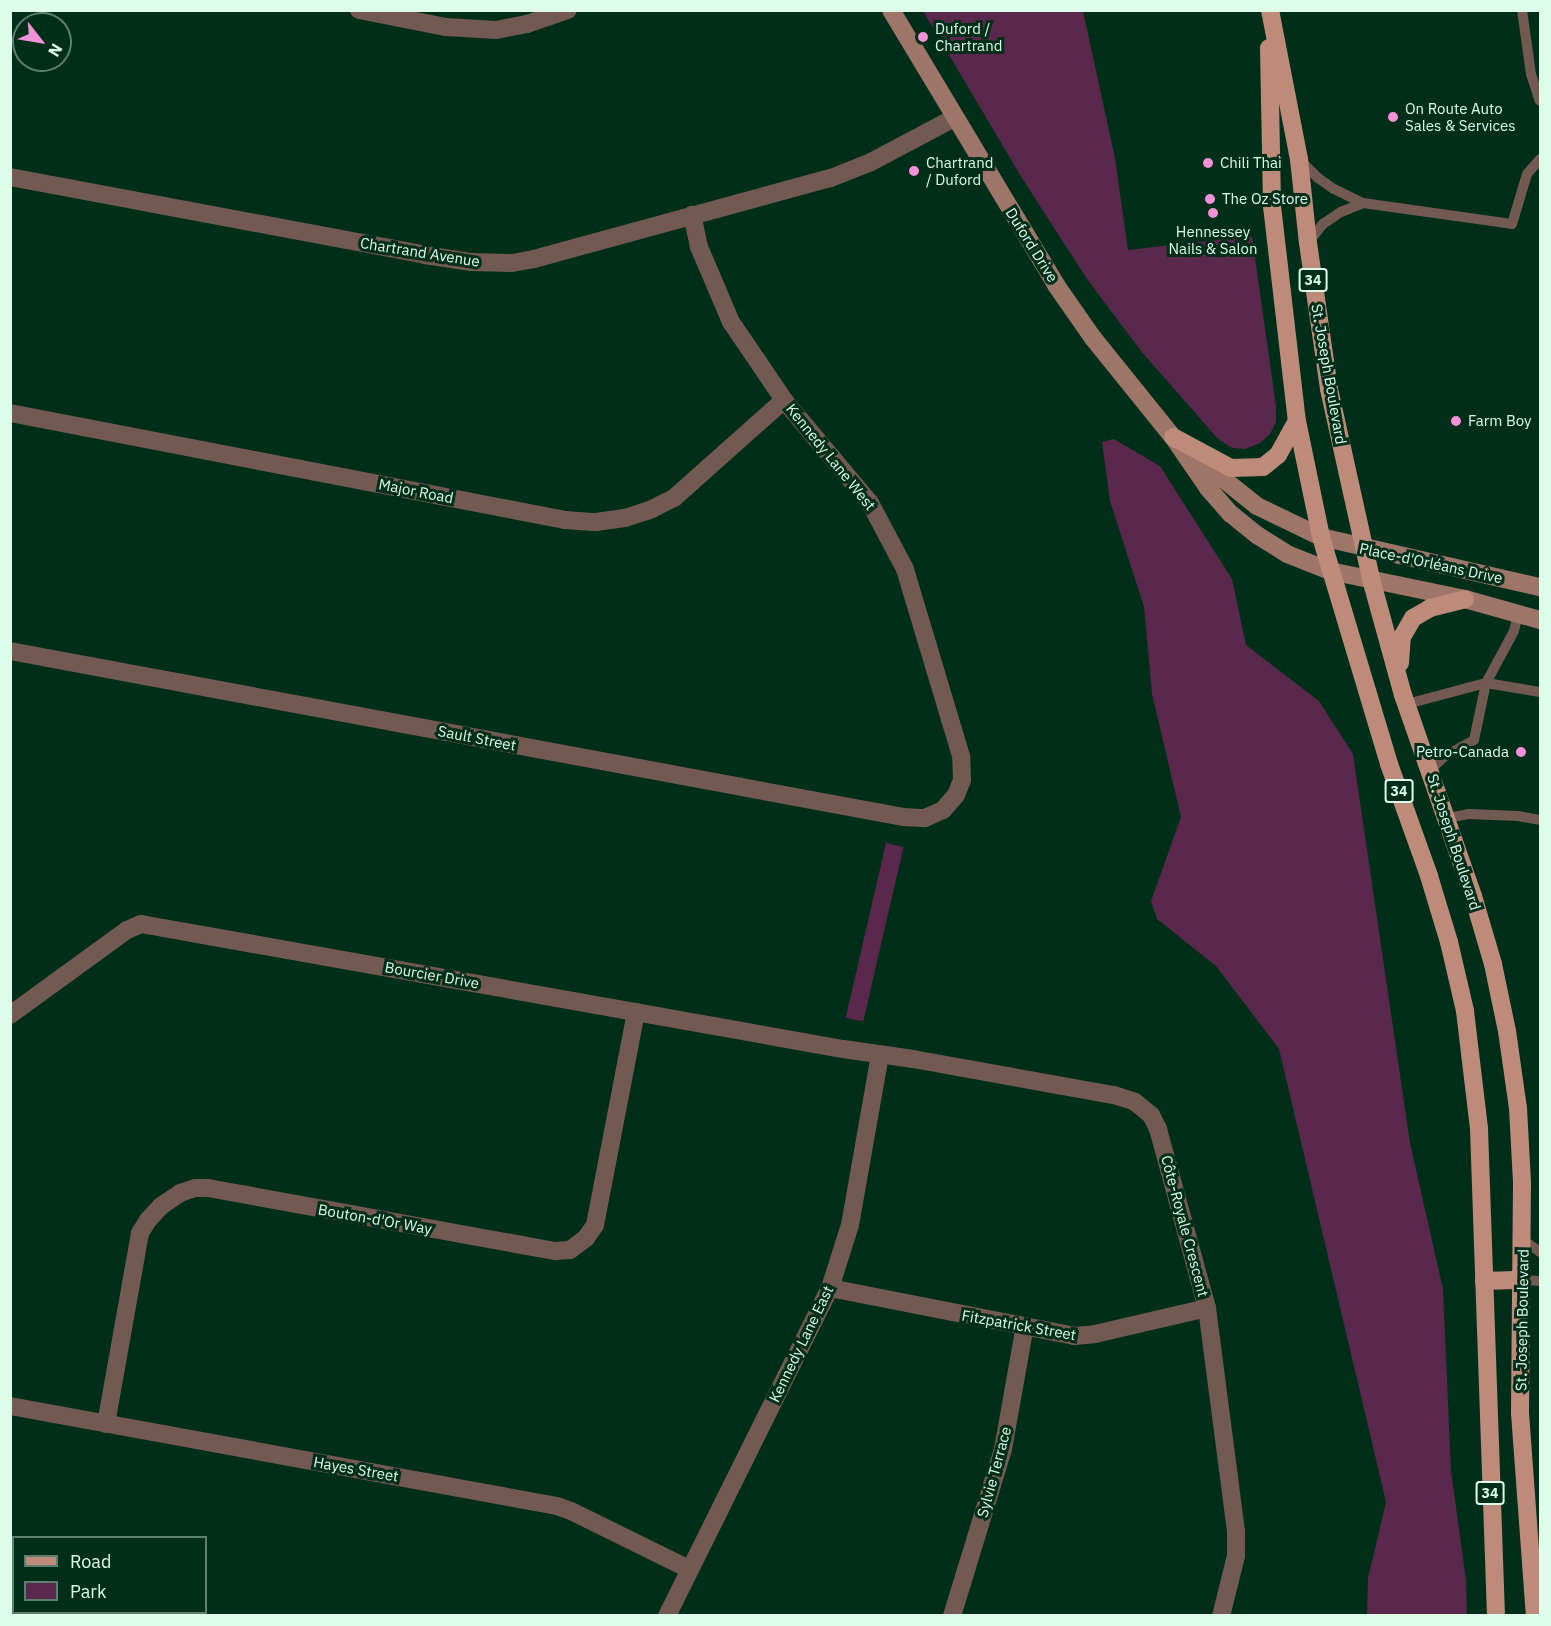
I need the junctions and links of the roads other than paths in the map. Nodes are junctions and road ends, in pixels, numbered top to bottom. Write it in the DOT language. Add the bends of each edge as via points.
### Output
graph roads {
  1 [pos="359,10"];
  2 [pos="568,10"];
  3 [pos="891,10"];
  4 [pos="1269,10"];
  5 [pos="1522,10"];
  6 [pos="1540,102"];
  7 [pos="954,118"];
  8 [pos="1299,159"];
  9 [pos="1540,159"];
  10 [pos="10,177"];
  11 [pos="1363,203"];
  12 [pos="692,215"];
  13 [pos="1308,243"];
  14 [pos="784,400"];
  15 [pos="10,413"];
  16 [pos="1298,421"];
  17 [pos="1173,437"];
  18 [pos="1321,537"];
  19 [pos="1364,548"];
  20 [pos="1330,571"];
  21 [pos="1371,579"];
  22 [pos="1540,587"];
  23 [pos="1465,599"];
  24 [pos="1518,614"];
  25 [pos="1540,620"];
  26 [pos="10,651"];
  27 [pos="1486,683"];
  28 [pos="1540,692"];
  29 [pos="1405,699"];
  30 [pos="1430,770"];
  31 [pos="943,810"];
  32 [pos="1447,818"];
  33 [pos="1540,820"];
  34 [pos="636,1012"];
  35 [pos="10,1015"];
  36 [pos="880,1055"];
  37 [pos="1523,1240"];
  38 [pos="1540,1252"];
  39 [pos="1484,1281"];
  40 [pos="1531,1281"];
  41 [pos="830,1288"];
  42 [pos="1207,1308"];
  43 [pos="1025,1326"];
  44 [pos="10,1406"];
  45 [pos="106,1424"];
  46 [pos="688,1569"];
  47 [pos="667,1616"];
  48 [pos="952,1616"];
  49 [pos="1221,1616"];
  50 [pos="1496,1616"];
  51 [pos="1535,1616"];
  1 -- 2 [label="street" via="446,27 496,30"];
  3 -- 7 [label="street, Duford Drive"];
  4 -- 8 [label="main road, St. Joseph Boulevard / 34"];
  4 -- 16 [label="main road, St. Joseph Boulevard / 34" via="1272,206"];
  5 -- 6 [label="lane" via="1531,74"];
  7 -- 12 [label="street, Chartrand Avenue" via="871,162 831,178"];
  7 -- 17 [label="street, Duford Drive" via="1056,285 1093,338"];
  8 -- 11 [label="lane" via="1334,189"];
  8 -- 13 [label="main road, St. Joseph Boulevard / 34"];
  9 -- 11 [label="lane" via="1527,174 1512,224"];
  10 -- 12 [label="street, Chartrand Avenue" via="471,262 534,260"];
  11 -- 13 [label="lane" via="1323,224"];
  12 -- 14 [label="street, Kennedy Lane West" via="699,247 731,322"];
  13 -- 19 [label="main road, St. Joseph Boulevard / 34" via="1329,389"];
  14 -- 15 [label="street, Major Road" via="674,498 625,518 596,522 565,520"];
  14 -- 31 [label="street, Kennedy Lane West" via="870,503 905,569 961,756 962,780"];
  16 -- 17 [label="main road" via="1278,455 1263,467 1251,469 1231,468"];
  16 -- 18 [label="main road, St. Joseph Boulevard / 34"];
  17 -- 18 [label="street, Duford Drive" via="1257,506"];
  17 -- 20 [label="street, Duford Drive" via="1231,514 1287,554"];
  18 -- 19 [label="street, Place-d'Orléans Drive"];
  18 -- 20 [label="main road, St. Joseph Boulevard / 34"];
  19 -- 21 [label="main road, St. Joseph Boulevard / 34"];
  19 -- 22 [label="street, Place-d'Orléans Drive"];
  20 -- 21 [label="street, Place-d'Orléans Drive"];
  20 -- 39 [label="main road, St. Joseph Boulevard / 34" via="1389,764 1429,876 1465,1011 1479,1129"];
  21 -- 23 [label="street, Place-d'Orléans Drive"];
  21 -- 29 [label="main road, St. Joseph Boulevard / 34"];
  23 -- 24 [label="street, Place-d'Orléans Drive"];
  23 -- 29 [label="main road" via="1430,608 1413,618 1399,652"];
  24 -- 25 [label="street, Place-d'Orléans Drive"];
  24 -- 27 [label="lane" via="1514,631"];
  26 -- 31 [label="street, Sault Street" via="903,817 925,818"];
  27 -- 28 [label="lane"];
  27 -- 29 [label="lane"];
  27 -- 30 [label="lane" via="1474,740 1445,756"];
  29 -- 30 [label="main road, St. Joseph Boulevard / 34"];
  30 -- 32 [label="main road, St. Joseph Boulevard / 34"];
  32 -- 33 [label="lane" via="1469,814"];
  32 -- 37 [label="main road, St. Joseph Boulevard / 34" via="1493,964 1507,1030 1518,1108"];
  34 -- 35 [label="street, Bourcier Drive" via="141,924 127,930"];
  34 -- 36 [label="street, Bourcier Drive"];
  34 -- 45 [label="street, Bouton-d'Or Way" via="595,1225 586,1238 570,1250 548,1250 208,1188 180,1193 161,1206 141,1233"];
  36 -- 41 [label="street, Kennedy Lane East" via="850,1225"];
  36 -- 42 [label="street, Côte-Royale Crescent" via="1114,1095 1144,1107 1158,1129"];
  37 -- 38 [label="lane"];
  37 -- 40 [label="main road, St. Joseph Boulevard / 34"];
  39 -- 40 [label="main road"];
  39 -- 50 [label="main road, St. Joseph Boulevard / 34"];
  40 -- 51 [label="main road, St. Joseph Boulevard / 34" via="1520,1413"];
  41 -- 43 [label="street, Fitzpatrick Street"];
  41 -- 46 [label="street, Kennedy Lane East"];
  42 -- 43 [label="street, Fitzpatrick Street" via="1083,1336"];
  42 -- 49 [label="street, Côte-Royale Crescent" via="1236,1532 1236,1556"];
  43 -- 48 [label="street, Sylvie Terrace" via="1003,1449"];
  44 -- 45 [label="street, Hayes Street"];
  45 -- 46 [label="street, Hayes Street" via="557,1506"];
  46 -- 47 [label="street, Kennedy Lane East"];
}
